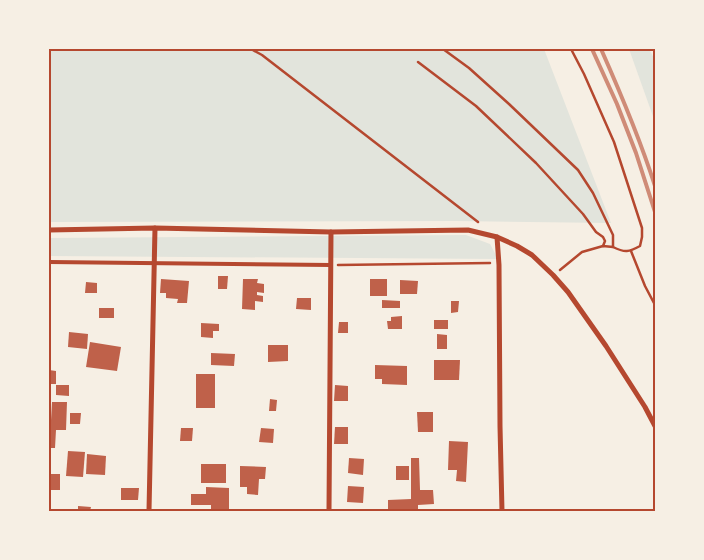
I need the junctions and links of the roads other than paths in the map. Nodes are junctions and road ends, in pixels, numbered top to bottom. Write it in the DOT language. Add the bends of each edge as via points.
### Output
graph roads {
  1 [pos="155,228"];
  2 [pos="49,230"];
  3 [pos="331,232"];
  4 [pos="497,237"];
  5 [pos="49,262"];
  6 [pos="154,264"];
  7 [pos="331,266"];
  8 [pos="655,426"];
  9 [pos="149,511"];
  10 [pos="329,511"];
  11 [pos="502,511"];
  1 -- 2 [label="street"];
  1 -- 3 [label="street"];
  1 -- 6 [label="street"];
  3 -- 4 [label="street" via="468,230"];
  3 -- 7 [label="street"];
  4 -- 8 [label="street" via="532,255 568,292"];
  4 -- 11 [label="street"];
  5 -- 6 [label="lane"];
  6 -- 7 [label="lane"];
  6 -- 9 [label="street"];
  7 -- 10 [label="street"];
}
